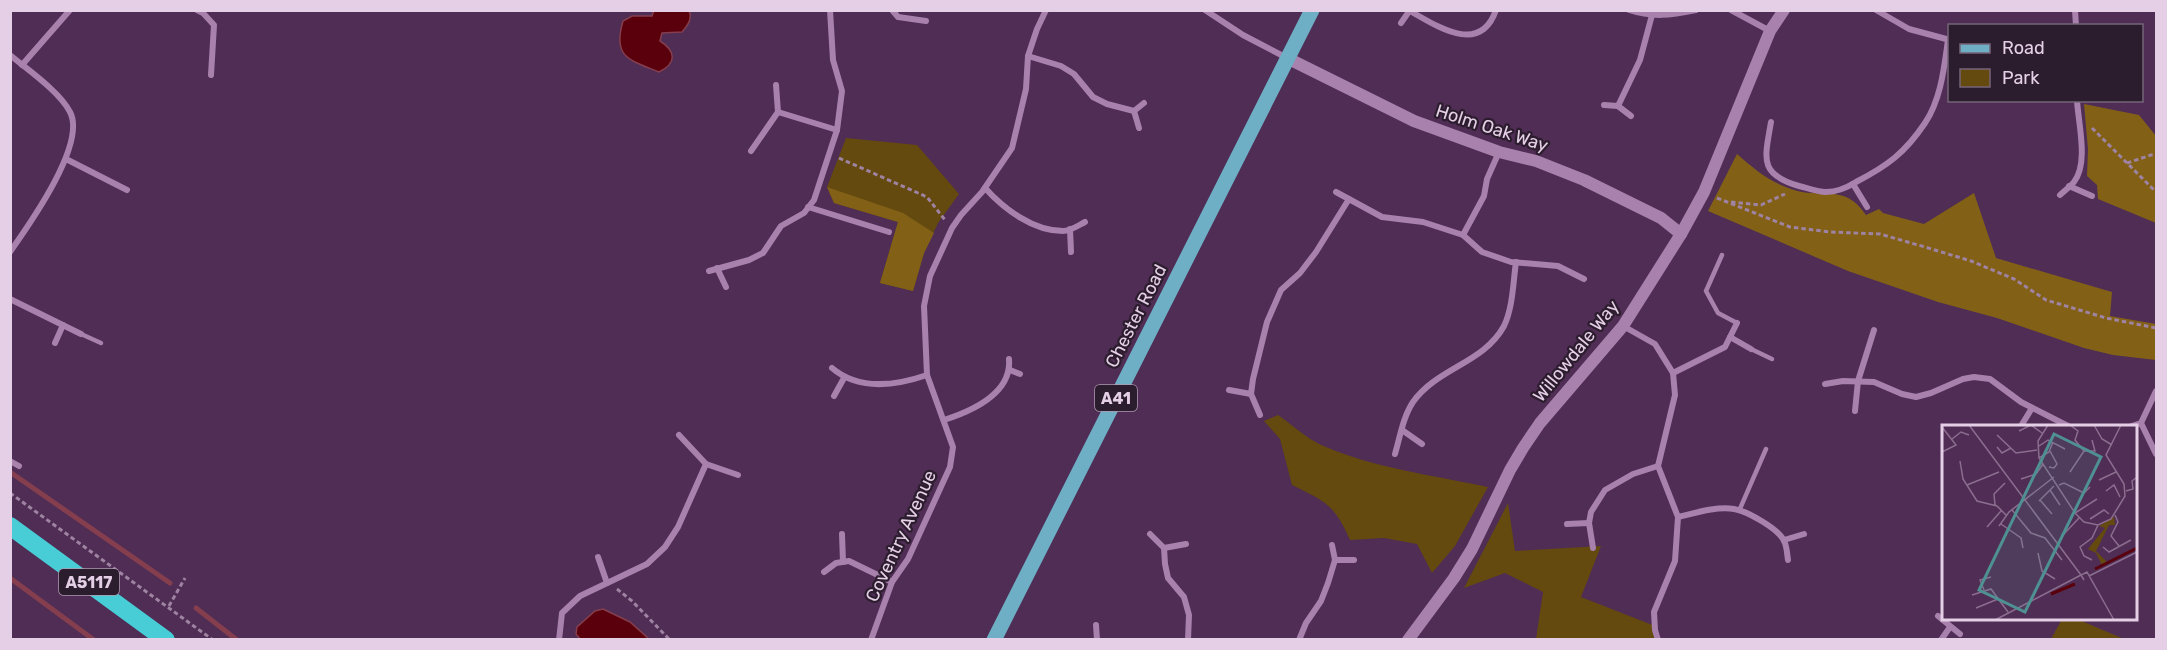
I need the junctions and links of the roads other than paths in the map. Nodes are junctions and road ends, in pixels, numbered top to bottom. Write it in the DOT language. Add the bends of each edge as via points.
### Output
graph roads {
  1 [pos="70,10"];
  2 [pos="197,10"];
  3 [pos="831,10"];
  4 [pos="892,10"];
  5 [pos="1046,10"];
  6 [pos="1205,10"];
  7 [pos="1312,10"];
  8 [pos="1496,10"];
  9 [pos="1629,10"];
  10 [pos="1696,10"];
  11 [pos="1731,10"];
  12 [pos="1784,10"];
  13 [pos="1876,10"];
  14 [pos="1410,11"];
  15 [pos="1652,15"];
  16 [pos="926,21"];
  17 [pos="1401,23"];
  18 [pos="1770,31"];
  19 [pos="1948,40"];
  20 [pos="1948,46"];
  21 [pos="10,55"];
  22 [pos="1028,56"];
  23 [pos="1289,59"];
  24 [pos="22,65"];
  25 [pos="211,75"];
  26 [pos="776,85"];
  27 [pos="2077,102"];
  28 [pos="1144,103"];
  29 [pos="1604,105"];
  30 [pos="1618,106"];
  31 [pos="1134,111"];
  32 [pos="778,112"];
  33 [pos="1631,116"];
  34 [pos="1771,122"];
  35 [pos="1139,128"];
  36 [pos="837,130"];
  37 [pos="751,151"];
  38 [pos="1499,152"];
  39 [pos="66,159"];
  40 [pos="1853,184"];
  41 [pos="2070,186"];
  42 [pos="985,188"];
  43 [pos="127,190"];
  44 [pos="1336,192"];
  45 [pos="2060,195"];
  46 [pos="2092,196"];
  47 [pos="1348,199"];
  48 [pos="808,207"];
  49 [pos="1867,207"];
  50 [pos="1085,222"];
  51 [pos="1070,230"];
  52 [pos="889,232"];
  53 [pos="1681,234"];
  54 [pos="1462,235"];
  55 [pos="10,252"];
  56 [pos="1071,252"];
  57 [pos="1722,255"];
  58 [pos="1516,262"];
  59 [pos="717,268"];
  60 [pos="709,271"];
  61 [pos="1584,279"];
  62 [pos="726,287"];
  63 [pos="10,299"];
  64 [pos="1737,323"];
  65 [pos="63,325"];
  66 [pos="1623,326"];
  67 [pos="1874,330"];
  68 [pos="81,334"];
  69 [pos="1730,337"];
  70 [pos="55,343"];
  71 [pos="100,343"];
  72 [pos="1751,349"];
  73 [pos="1009,359"];
  74 [pos="1772,359"];
  75 [pos="832,368"];
  76 [pos="1010,370"];
  77 [pos="1673,373"];
  78 [pos="1020,374"];
  79 [pos="927,375"];
  80 [pos="844,378"];
  81 [pos="1858,381"];
  82 [pos="1824,384"];
  83 [pos="1229,390"];
  84 [pos="2157,391"];
  85 [pos="1251,394"];
  86 [pos="834,396"];
  87 [pos="2032,408"];
  88 [pos="1854,411"];
  89 [pos="1260,415"];
  90 [pos="944,420"];
  91 [pos="2140,423"];
  92 [pos="2022,425"];
  93 [pos="2066,425"];
  94 [pos="2135,425"];
  95 [pos="1402,430"];
  96 [pos="679,435"];
  97 [pos="1422,444"];
  98 [pos="1766,449"];
  99 [pos="1395,454"];
  100 [pos="2157,454"];
  101 [pos="10,461"];
  102 [pos="706,464"];
  103 [pos="19,466"];
  104 [pos="1658,466"];
  105 [pos="738,475"];
  106 [pos="1739,511"];
  107 [pos="1678,517"];
  108 [pos="1589,523"];
  109 [pos="1566,524"];
  110 [pos="10,526"];
  111 [pos="842,534"];
  112 [pos="1150,534"];
  113 [pos="1804,534"];
  114 [pos="1784,540"];
  115 [pos="1186,544"];
  116 [pos="1332,545"];
  117 [pos="1164,548"];
  118 [pos="1593,548"];
  119 [pos="598,557"];
  120 [pos="1354,560"];
  121 [pos="1788,560"];
  122 [pos="1335,561"];
  123 [pos="843,562"];
  124 [pos="824,572"];
  125 [pos="607,582"];
  126 [pos="892,582"];
  127 [pos="1938,616"];
  128 [pos="1942,620"];
  129 [pos="1942,620"];
  130 [pos="1096,625"];
  131 [pos="1950,627"];
  132 [pos="1960,634"];
  133 [pos="166,639"];
  134 [pos="560,639"];
  135 [pos="871,639"];
  136 [pos="994,639"];
  137 [pos="1097,639"];
  138 [pos="1188,639"];
  139 [pos="1299,639"];
  140 [pos="1408,639"];
  141 [pos="1658,639"];
  142 [pos="1941,639"];
  1 -- 24 [label="street"];
  2 -- 25 [label="street" via="214,25"];
  3 -- 36 [label="street" via="833,60 842,91"];
  4 -- 16 [label="street" via="898,17"];
  5 -- 22 [label="street, Coventry Avenue"];
  6 -- 23 [label="street"];
  7 -- 23 [label="main road, Chester Road / A41"];
  8 -- 14 [label="street" via="1489,24 1477,33 1462,36"];
  9 -- 15 [label="street"];
  10 -- 15 [label="street"];
  11 -- 18 [label="street"];
  12 -- 18 [label="street, Willowdale Way"];
  13 -- 19 [label="street" via="1909,29"];
  14 -- 17 [label="street"];
  15 -- 30 [label="street" via="1640,60"];
  18 -- 53 [label="street, Willowdale Way" via="1704,192"];
  20 -- 40 [label="street" via="1943,79 1926,122 1886,167"];
  21 -- 24 [label="street"];
  22 -- 31 [label="street" via="1074,74 1093,97"];
  22 -- 42 [label="street, Coventry Avenue" via="1026,89 1012,148"];
  23 -- 38 [label="street, Holm Oak Way" via="1414,121"];
  23 -- 136 [label="main road, Chester Road / A41"];
  24 -- 39 [label="street" via="71,113 74,130"];
  26 -- 32 [label="street"];
  27 -- 41 [label="street" via="2081,153 2079,170"];
  28 -- 31 [label="street"];
  29 -- 30 [label="street"];
  30 -- 33 [label="street"];
  31 -- 35 [label="street"];
  32 -- 36 [label="street"];
  32 -- 37 [label="street"];
  34 -- 40 [label="street" via="1765,156 1772,172 1782,181 1827,192"];
  36 -- 48 [label="street" via="814,200"];
  38 -- 53 [label="street, Holm Oak Way" via="1536,160 1584,180 1660,218"];
  38 -- 54 [label="street" via="1484,196"];
  39 -- 43 [label="street"];
  39 -- 55 [label="street"];
  40 -- 49 [label="street"];
  41 -- 45 [label="street"];
  41 -- 46 [label="street"];
  42 -- 51 [label="street" via="1000,205 1025,219"];
  42 -- 79 [label="street, Coventry Avenue" via="952,228 930,276 924,306"];
  44 -- 47 [label="street"];
  47 -- 54 [label="street" via="1383,218 1423,222"];
  47 -- 85 [label="street" via="1316,252 1281,290 1266,322"];
  48 -- 52 [label="street"];
  48 -- 59 [label="street" via="781,226 763,254"];
  50 -- 51 [label="street"];
  51 -- 56 [label="street"];
  53 -- 66 [label="street, Willowdale Way"];
  54 -- 58 [label="street" via="1482,252"];
  57 -- 64 [label="lane" via="1706,291 1718,313"];
  58 -- 61 [label="street" via="1558,266"];
  58 -- 95 [label="street" via="1511,303 1492,344 1428,386 1413,402"];
  59 -- 60 [label="street"];
  59 -- 62 [label="street"];
  63 -- 65 [label="street"];
  64 -- 69 [label="street"];
  65 -- 68 [label="street"];
  65 -- 70 [label="street"];
  66 -- 77 [label="street" via="1655,344"];
  66 -- 140 [label="street, Willowdale Way" via="1540,423 1510,470 1472,549"];
  67 -- 81 [label="street"];
  68 -- 71 [label="lane"];
  69 -- 72 [label="street"];
  69 -- 77 [label="street" via="1725,347"];
  72 -- 74 [label="lane"];
  73 -- 76 [label="street"];
  75 -- 80 [label="street"];
  76 -- 78 [label="street"];
  76 -- 90 [label="street" via="993,396 965,414"];
  77 -- 104 [label="street" via="1675,395"];
  79 -- 80 [label="street" via="880,386"];
  79 -- 90 [label="street, Coventry Avenue"];
  80 -- 86 [label="street"];
  81 -- 82 [label="street"];
  81 -- 87 [label="street" via="1874,382 1916,397 1963,379 1990,379"];
  81 -- 88 [label="street"];
  83 -- 85 [label="street"];
  84 -- 91 [label="street"];
  85 -- 89 [label="street"];
  87 -- 92 [label="street"];
  87 -- 93 [label="street"];
  90 -- 126 [label="street, Coventry Avenue" via="953,447 950,467 908,559"];
  91 -- 94 [label="street"];
  91 -- 100 [label="street"];
  95 -- 97 [label="street"];
  95 -- 99 [label="street"];
  96 -- 102 [label="street"];
  98 -- 106 [label="lane"];
  101 -- 103 [label="street"];
  102 -- 105 [label="street"];
  102 -- 125 [label="street" via="665,547 647,564"];
  104 -- 107 [label="street"];
  104 -- 108 [label="street" via="1633,474 1605,490"];
  106 -- 107 [label="street" via="1707,511"];
  106 -- 114 [label="street"];
  107 -- 141 [label="street" via="1675,561 1654,612"];
  108 -- 109 [label="street"];
  108 -- 118 [label="street"];
  110 -- 133 [label="highway, A5117"];
  111 -- 123 [label="street"];
  112 -- 117 [label="street"];
  113 -- 114 [label="street"];
  114 -- 121 [label="street"];
  115 -- 117 [label="street"];
  116 -- 122 [label="street"];
  117 -- 138 [label="street" via="1168,578 1184,597 1189,615"];
  119 -- 125 [label="street"];
  120 -- 122 [label="street"];
  122 -- 139 [label="street" via="1321,601"];
  123 -- 124 [label="street"];
  123 -- 126 [label="street" via="849,561"];
  125 -- 134 [label="street" via="580,596 562,613"];
  126 -- 135 [label="street, Coventry Avenue"];
  127 -- 128 [label="street"];
  129 -- 131 [label="street"];
  130 -- 137 [label="street"];
  131 -- 132 [label="street"];
  131 -- 142 [label="street"];
}
